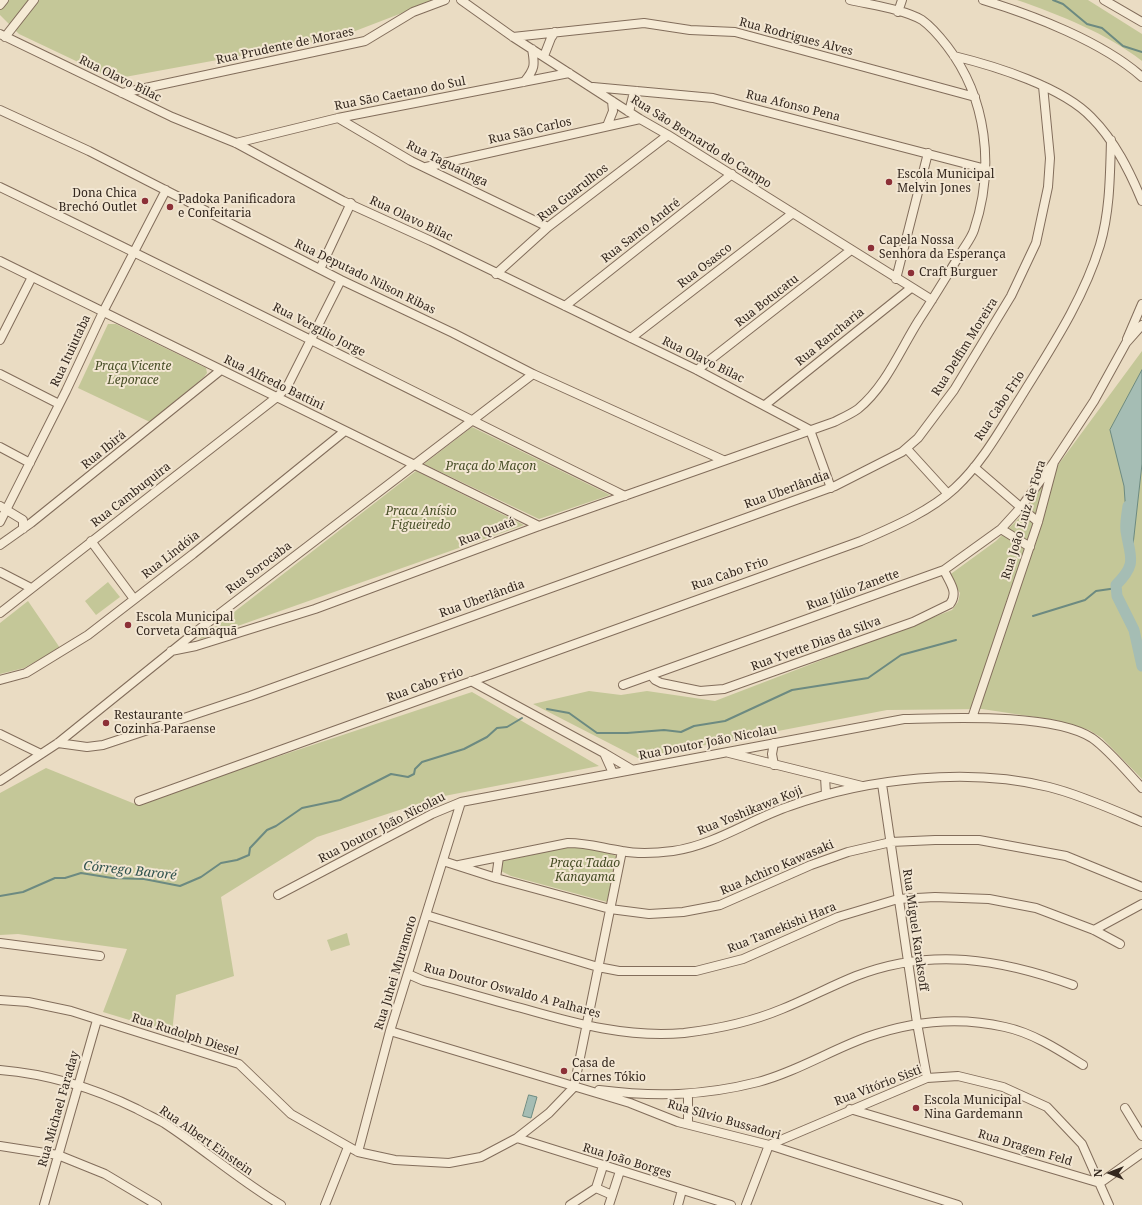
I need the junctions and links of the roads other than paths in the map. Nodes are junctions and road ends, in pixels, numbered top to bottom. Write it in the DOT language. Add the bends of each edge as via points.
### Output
graph roads {
  1 [pos="4,0"];
  2 [pos="34,0"];
  3 [pos="445,0"];
  4 [pos="461,0"];
  5 [pos="850,0"];
  6 [pos="902,0"];
  7 [pos="983,0"];
  8 [pos="1104,0"];
  9 [pos="0,5"];
  10 [pos="898,12"];
  11 [pos="1142,22"];
  12 [pos="555,32"];
  13 [pos="3,36"];
  14 [pos="513,37"];
  15 [pos="532,49"];
  16 [pos="544,56"];
  17 [pos="954,56"];
  18 [pos="569,73"];
  19 [pos="1142,78"];
  20 [pos="524,82"];
  21 [pos="1043,86"];
  22 [pos="590,87"];
  23 [pos="637,91"];
  24 [pos="122,93"];
  25 [pos="975,96"];
  26 [pos="612,101"];
  27 [pos="0,110"];
  28 [pos="629,112"];
  29 [pos="338,118"];
  30 [pos="640,119"];
  31 [pos="607,126"];
  32 [pos="668,134"];
  33 [pos="1111,140"];
  34 [pos="236,143"];
  35 [pos="928,153"];
  36 [pos="426,167"];
  37 [pos="986,169"];
  38 [pos="732,174"];
  39 [pos="0,187"];
  40 [pos="166,190"];
  41 [pos="1142,201"];
  42 [pos="351,203"];
  43 [pos="793,213"];
  44 [pos="548,227"];
  45 [pos="852,250"];
  46 [pos="135,252"];
  47 [pos="0,261"];
  48 [pos="320,269"];
  49 [pos="496,274"];
  50 [pos="32,277"];
  51 [pos="896,279"];
  52 [pos="341,280"];
  53 [pos="911,288"];
  54 [pos="932,300"];
  55 [pos="1142,304"];
  56 [pos="565,306"];
  57 [pos="103,312"];
  58 [pos="1142,325"];
  59 [pos="631,338"];
  60 [pos="312,339"];
  61 [pos="0,340"];
  62 [pos="1126,343"];
  63 [pos="220,370"];
  64 [pos="697,370"];
  65 [pos="0,374"];
  66 [pos="533,374"];
  67 [pos="277,397"];
  68 [pos="59,404"];
  69 [pos="765,404"];
  70 [pos="471,420"];
  71 [pos="810,430"];
  72 [pos="345,431"];
  73 [pos="0,447"];
  74 [pos="907,449"];
  75 [pos="723,460"];
  76 [pos="1054,462"];
  77 [pos="30,463"];
  78 [pos="414,464"];
  79 [pos="974,467"];
  80 [pos="831,488"];
  81 [pos="948,494"];
  82 [pos="625,496"];
  83 [pos="1022,506"];
  84 [pos="4,507"];
  85 [pos="0,522"];
  86 [pos="1038,522"];
  87 [pos="539,526"];
  88 [pos="23,529"];
  89 [pos="1001,529"];
  90 [pos="91,541"];
  91 [pos="0,545"];
  92 [pos="1030,547"];
  93 [pos="944,570"];
  94 [pos="0,572"];
  95 [pos="31,588"];
  96 [pos="134,599"];
  97 [pos="0,613"];
  98 [pos="193,634"];
  99 [pos="196,646"];
  100 [pos="171,651"];
  101 [pos="651,675"];
  102 [pos="0,680"];
  103 [pos="471,681"];
  104 [pos="623,685"];
  105 [pos="972,718"];
  106 [pos="0,734"];
  107 [pos="58,743"];
  108 [pos="774,743"];
  109 [pos="604,753"];
  110 [pos="726,753"];
  111 [pos="41,754"];
  112 [pos="774,764"];
  113 [pos="631,769"];
  114 [pos="613,773"];
  115 [pos="825,777"];
  116 [pos="0,781"];
  117 [pos="882,784"];
  118 [pos="866,787"];
  119 [pos="1142,788"];
  120 [pos="826,794"];
  121 [pos="139,801"];
  122 [pos="461,802"];
  123 [pos="1142,822"];
  124 [pos="891,842"];
  125 [pos="622,851"];
  126 [pos="499,857"];
  127 [pos="443,861"];
  128 [pos="458,865"];
  129 [pos="496,878"];
  130 [pos="1142,887"];
  131 [pos="278,895"];
  132 [pos="898,899"];
  133 [pos="1142,904"];
  134 [pos="610,909"];
  135 [pos="426,915"];
  136 [pos="1094,930"];
  137 [pos="0,943"];
  138 [pos="1120,944"];
  139 [pos="100,956"];
  140 [pos="908,961"];
  141 [pos="598,967"];
  142 [pos="408,974"];
  143 [pos="1073,985"];
  144 [pos="0,1000"];
  145 [pos="97,1020"];
  146 [pos="917,1023"];
  147 [pos="586,1026"];
  148 [pos="390,1031"];
  149 [pos="1083,1065"];
  150 [pos="0,1070"];
  151 [pos="927,1078"];
  152 [pos="79,1085"];
  153 [pos="574,1087"];
  154 [pos="631,1094"];
  155 [pos="688,1095"];
  156 [pos="630,1103"];
  157 [pos="1125,1108"];
  158 [pos="850,1109"];
  159 [pos="688,1124"];
  160 [pos="1142,1136"];
  161 [pos="517,1138"];
  162 [pos="769,1145"];
  163 [pos="0,1146"];
  164 [pos="348,1147"];
  165 [pos="358,1152"];
  166 [pos="1142,1152"];
  167 [pos="58,1155"];
  168 [pos="603,1166"];
  169 [pos="620,1171"];
  170 [pos="1100,1183"];
  171 [pos="596,1188"];
  172 [pos="682,1190"];
  173 [pos="612,1195"];
  174 [pos="44,1205"];
  175 [pos="157,1205"];
  176 [pos="281,1205"];
  177 [pos="325,1205"];
  178 [pos="570,1205"];
  179 [pos="609,1205"];
  180 [pos="678,1205"];
  181 [pos="731,1205"];
  182 [pos="746,1205"];
  183 [pos="958,1205"];
  184 [pos="1109,1205"];
  1 -- 9 [label="street"];
  2 -- 13 [label="street"];
  3 -- 24 [label="street, Rua Prudente de Moraes" via="413,12 365,41"];
  4 -- 14 [label="street, Rua São Bernardo do Campo"];
  5 -- 10 [label="street"];
  6 -- 10 [label="street"];
  7 -- 19 [label="street" via="1071,33 1133,69"];
  8 -- 11 [label="street"];
  10 -- 17 [label="street, Rua Quatá" via="916,17 927,24"];
  12 -- 14 [label="street, Rua Rodrigues Alves"];
  12 -- 16 [label="street"];
  12 -- 25 [label="street, Rua Rodrigues Alves" via="644,23 690,30 735,32"];
  13 -- 24 [label="street, Rua Olavo Bilac"];
  14 -- 15 [label="street, Rua São Bernardo do Campo"];
  15 -- 16 [label="street, Rua São Bernardo do Campo"];
  15 -- 20 [label="street" via="533,72"];
  16 -- 18 [label="street, Rua São Bernardo do Campo"];
  17 -- 21 [label="street" via="979,62"];
  17 -- 25 [label="street, Rua Quatá"];
  18 -- 20 [label="street, Rua São Caetano do Sul"];
  18 -- 22 [label="street, Rua São Bernardo do Campo"];
  20 -- 29 [label="street, Rua São Caetano do Sul"];
  21 -- 33 [label="street" via="1081,108"];
  21 -- 74 [label="street, Rua Delfim Moreira" via="1050,173 1036,243 1011,296 954,390"];
  22 -- 23 [label="street, Rua Afonso Pena"];
  22 -- 26 [label="street, Rua São Bernardo do Campo"];
  23 -- 28 [label="street"];
  23 -- 35 [label="street, Rua Afonso Pena" via="713,98"];
  24 -- 34 [label="street, Rua Olavo Bilac"];
  25 -- 37 [label="street, Rua Quatá" via="981,122"];
  26 -- 28 [label="street, Rua São Bernardo do Campo"];
  26 -- 31 [label="street" via="613,111"];
  27 -- 40 [label="street, Rua Deputado Nilson Ribas"];
  28 -- 30 [label="street, Rua São Bernardo do Campo"];
  29 -- 34 [label="street, Rua São Caetano do Sul"];
  29 -- 36 [label="street, Rua Taguatinga"];
  30 -- 31 [label="street, Rua São Carlos"];
  30 -- 32 [label="street, Rua São Bernardo do Campo"];
  31 -- 36 [label="street, Rua São Carlos"];
  32 -- 38 [label="street, Rua São Bernardo do Campo"];
  32 -- 44 [label="street, Rua Guarulhos"];
  33 -- 41 [label="street"];
  33 -- 79 [label="street, Rua Cabo Frio" via="1107,211 1090,273 1039,367"];
  34 -- 42 [label="street, Rua Olavo Bilac"];
  35 -- 37 [label="street, Rua Afonso Pena"];
  35 -- 51 [label="street"];
  36 -- 44 [label="street, Rua Taguatinga"];
  37 -- 54 [label="street, Rua Quatá" via="974,232"];
  38 -- 43 [label="street, Rua São Bernardo do Campo"];
  38 -- 56 [label="street, Rua Santo André"];
  39 -- 46 [label="street, Rua Vergílio Jorge"];
  40 -- 46 [label="street, Rua Ituiutaba"];
  40 -- 48 [label="street, Rua Deputado Nilson Ribas"];
  42 -- 48 [label="street"];
  42 -- 49 [label="street, Rua Olavo Bilac"];
  43 -- 45 [label="street, Rua São Bernardo do Campo"];
  43 -- 59 [label="street, Rua Osasco"];
  44 -- 49 [label="street, Rua Guarulhos"];
  45 -- 51 [label="street, Rua São Bernardo do Campo"];
  45 -- 64 [label="street, Rua Botucatu"];
  46 -- 57 [label="street, Rua Ituiutaba"];
  46 -- 60 [label="street, Rua Vergílio Jorge"];
  47 -- 50 [label="street, Rua Alfredo Battini"];
  48 -- 52 [label="street, Rua Deputado Nilson Ribas"];
  49 -- 56 [label="street, Rua Olavo Bilac"];
  50 -- 57 [label="street, Rua Alfredo Battini"];
  50 -- 61 [label="street"];
  51 -- 53 [label="street, Rua São Bernardo do Campo"];
  52 -- 60 [label="street, Rua Cambuquira"];
  52 -- 66 [label="street, Rua Deputado Nilson Ribas"];
  53 -- 54 [label="street, Rua São Bernardo do Campo"];
  53 -- 69 [label="street, Rua Rancharia"];
  54 -- 71 [label="street, Rua Quatá" via="885,379 868,399 857,410 834,422"];
  55 -- 62 [label="street"];
  56 -- 59 [label="street, Rua Olavo Bilac"];
  57 -- 63 [label="street, Rua Alfredo Battini"];
  57 -- 68 [label="street, Rua Ituiutaba"];
  58 -- 62 [label="street, Rua João Luiz de Fora"];
  59 -- 64 [label="street, Rua Olavo Bilac"];
  60 -- 67 [label="street, Rua Cambuquira" via="287,387"];
  60 -- 70 [label="street, Rua Vergílio Jorge"];
  62 -- 76 [label="street, Rua João Luiz de Fora" via="1094,401"];
  63 -- 67 [label="street, Rua Alfredo Battini"];
  63 -- 88 [label="street, Rua Ibirá"];
  64 -- 69 [label="street, Rua Olavo Bilac"];
  65 -- 68 [label="street"];
  66 -- 70 [label="street, Rua Sorocaba"];
  66 -- 75 [label="street, Rua Deputado Nilson Ribas"];
  67 -- 72 [label="street, Rua Alfredo Battini"];
  67 -- 90 [label="street, Rua Cambuquira"];
  68 -- 77 [label="street, Rua Ituiutaba"];
  69 -- 71 [label="street, Rua Olavo Bilac"];
  70 -- 78 [label="street, Rua Sorocaba"];
  70 -- 82 [label="street, Rua Vergílio Jorge"];
  71 -- 75 [label="street, Rua Quatá"];
  71 -- 80 [label="street"];
  72 -- 78 [label="street, Rua Alfredo Battini"];
  72 -- 96 [label="street, Rua Lindóia"];
  73 -- 77 [label="street"];
  74 -- 80 [label="street, Rua Uberlândia"];
  74 -- 81 [label="street"];
  75 -- 82 [label="street, Rua Quatá"];
  76 -- 83 [label="street, Rua Júlio Zanette"];
  76 -- 86 [label="street, Rua João Luiz de Fora"];
  77 -- 84 [label="street, Rua Ituiutaba"];
  78 -- 87 [label="street, Rua Alfredo Battini"];
  78 -- 98 [label="street, Rua Sorocaba"];
  79 -- 81 [label="street, Rua Cabo Frio"];
  79 -- 83 [label="street"];
  80 -- 107 [label="street, Rua Uberlândia" via="250,696 110,742 87,747"];
  81 -- 103 [label="street, Rua Cabo Frio" via="889,528 860,540"];
  82 -- 87 [label="street, Rua Quatá"];
  83 -- 86 [label="street"];
  83 -- 89 [label="street, Rua Júlio Zanette"];
  84 -- 85 [label="street, Rua Ituiutaba"];
  84 -- 88 [label="street" via="22,520"];
  86 -- 92 [label="street, Rua João Luiz de Fora"];
  87 -- 99 [label="street, Rua Quatá" via="315,609"];
  88 -- 91 [label="street, Rua Ibirá"];
  89 -- 92 [label="street"];
  89 -- 93 [label="street, Rua Júlio Zanette"];
  90 -- 95 [label="street, Rua Cambuquira"];
  90 -- 96 [label="street"];
  92 -- 105 [label="street, Rua João Luiz de Fora"];
  93 -- 101 [label="street, Rua Júlio Zanette"];
  93 -- 101 [label="street, Rua Yvette Dias da Silva" via="955,592 954,599 950,604 905,625 724,689 700,691 661,683"];
  94 -- 95 [label="street"];
  95 -- 97 [label="street, Rua Cambuquira"];
  96 -- 102 [label="street, Rua Lindóia" via="88,635 26,673"];
  98 -- 99 [label="street"];
  98 -- 100 [label="street, Rua Sorocaba"];
  99 -- 100 [label="street, Rua Quatá"];
  100 -- 107 [label="street, Rua Sorocaba"];
  101 -- 104 [label="street, Rua Júlio Zanette"];
  103 -- 109 [label="street"];
  103 -- 121 [label="street, Rua Cabo Frio"];
  105 -- 108 [label="street, Rua Doutor João Nicolau" via="904,719"];
  105 -- 119 [label="street, Rua Doutor João Nicolau" via="1034,722 1084,734 1100,744"];
  106 -- 111 [label="street"];
  107 -- 111 [label="street, Rua Sorocaba"];
  108 -- 110 [label="street, Rua Doutor João Nicolau"];
  108 -- 112 [label="street"];
  109 -- 113 [label="street"];
  109 -- 114 [label="street"];
  110 -- 112 [label="street"];
  110 -- 113 [label="street, Rua Doutor João Nicolau"];
  111 -- 116 [label="street, Rua Sorocaba"];
  112 -- 115 [label="street"];
  113 -- 114 [label="street, Rua Doutor João Nicolau"];
  114 -- 122 [label="street, Rua Doutor João Nicolau"];
  115 -- 118 [label="street"];
  115 -- 120 [label="street"];
  117 -- 118 [label="street, Rua Yoshikawa Koji"];
  117 -- 123 [label="street, Rua Yoshikawa Koji" via="951,777 1001,778 1050,787"];
  117 -- 124 [label="street, Rua Miguel Karaksoff"];
  118 -- 120 [label="street, Rua Yoshikawa Koji"];
  120 -- 125 [label="street, Rua Yoshikawa Koji" via="783,808 706,843 672,851"];
  122 -- 127 [label="street, Rua Juhei Muramoto"];
  122 -- 131 [label="street, Rua Doutor João Nicolau" via="432,814"];
  124 -- 130 [label="street, Rua Achiro Kawasaki" via="979,840 1026,847 1066,856"];
  124 -- 132 [label="street, Rua Miguel Karaksoff"];
  124 -- 134 [label="street, Rua Achiro Kawasaki" via="848,852 811,865 720,905 683,912 649,914"];
  125 -- 126 [label="street, Rua Yoshikawa Koji" via="586,843 568,843"];
  125 -- 134 [label="street"];
  126 -- 128 [label="street, Rua Yoshikawa Koji"];
  126 -- 129 [label="street"];
  127 -- 128 [label="street, Rua Achiro Kawasaki"];
  127 -- 135 [label="street, Rua Juhei Muramoto"];
  128 -- 129 [label="street, Rua Achiro Kawasaki"];
  129 -- 134 [label="street, Rua Achiro Kawasaki"];
  132 -- 136 [label="street, Rua Tamekishi Hara" via="935,896 989,899 1036,908"];
  132 -- 140 [label="street, Rua Miguel Karaksoff"];
  132 -- 141 [label="street, Rua Tamekishi Hara" via="838,917 743,959 696,971 619,971"];
  133 -- 136 [label="street"];
  134 -- 141 [label="street"];
  135 -- 141 [label="street, Rua Tamekishi Hara"];
  135 -- 142 [label="street, Rua Juhei Muramoto"];
  136 -- 138 [label="street, Rua Tamekishi Hara"];
  137 -- 139 [label="street"];
  140 -- 143 [label="street, Rua Doutor Oswaldo A Palhares" via="944,958 987,961 1036,972"];
  140 -- 146 [label="street, Rua Miguel Karaksoff"];
  140 -- 147 [label="street, Rua Doutor Oswaldo A Palhares" via="857,976 782,1009 722,1027 683,1033 645,1034"];
  141 -- 147 [label="street"];
  142 -- 147 [label="street, Rua Doutor Oswaldo A Palhares" via="424,981"];
  142 -- 148 [label="street, Rua Juhei Muramoto"];
  144 -- 145 [label="street, Rua Rudolph Diesel" via="28,1002 71,1011"];
  145 -- 152 [label="street, Rua Michael Faraday"];
  145 -- 164 [label="street, Rua Rudolph Diesel" via="239,1064 291,1114"];
  146 -- 149 [label="street" via="944,1020 1005,1027 1050,1045"];
  146 -- 151 [label="street, Rua Miguel Karaksoff"];
  146 -- 155 [label="street" via="868,1036 759,1082"];
  147 -- 153 [label="street"];
  148 -- 153 [label="street, Rua Sílvio Bussadori"];
  148 -- 165 [label="street, Rua Juhei Muramoto"];
  150 -- 152 [label="street, Rua Albert Einstein"];
  151 -- 158 [label="street, Rua Vitório Sisti"];
  151 -- 170 [label="street, Rua Vitório Sisti" via="958,1076 995,1085 1048,1107 1082,1144"];
  152 -- 167 [label="street, Rua Michael Faraday"];
  152 -- 176 [label="street, Rua Albert Einstein" via="163,1122 256,1190"];
  153 -- 154 [label="street"];
  153 -- 156 [label="street, Rua Sílvio Bussadori"];
  153 -- 161 [label="street, Rua Rudolph Diesel" via="549,1113"];
  154 -- 155 [label="street"];
  154 -- 156 [label="street"];
  155 -- 159 [label="street"];
  156 -- 159 [label="street, Rua Sílvio Bussadori"];
  157 -- 160 [label="street"];
  158 -- 162 [label="street, Rua Vitório Sisti"];
  158 -- 170 [label="street, Rua Dragem Feld"];
  159 -- 162 [label="street, Rua Sílvio Bussadori"];
  161 -- 165 [label="street, Rua Rudolph Diesel" via="482,1157 449,1163 395,1160"];
  161 -- 168 [label="street, Rua João Borges"];
  162 -- 182 [label="street"];
  162 -- 183 [label="street, Rua Sílvio Bussadori"];
  163 -- 167 [label="street"];
  164 -- 165 [label="street, Rua Rudolph Diesel"];
  164 -- 177 [label="street"];
  166 -- 170 [label="street"];
  167 -- 174 [label="street, Rua Michael Faraday"];
  167 -- 175 [label="street" via="105,1174"];
  168 -- 169 [label="street, Rua João Borges"];
  168 -- 171 [label="street"];
  169 -- 172 [label="street, Rua João Borges"];
  169 -- 173 [label="street"];
  170 -- 184 [label="street, Rua Vitório Sisti"];
  171 -- 173 [label="street"];
  171 -- 178 [label="street"];
  172 -- 180 [label="street"];
  172 -- 181 [label="street, Rua João Borges"];
  173 -- 179 [label="street"];
}
